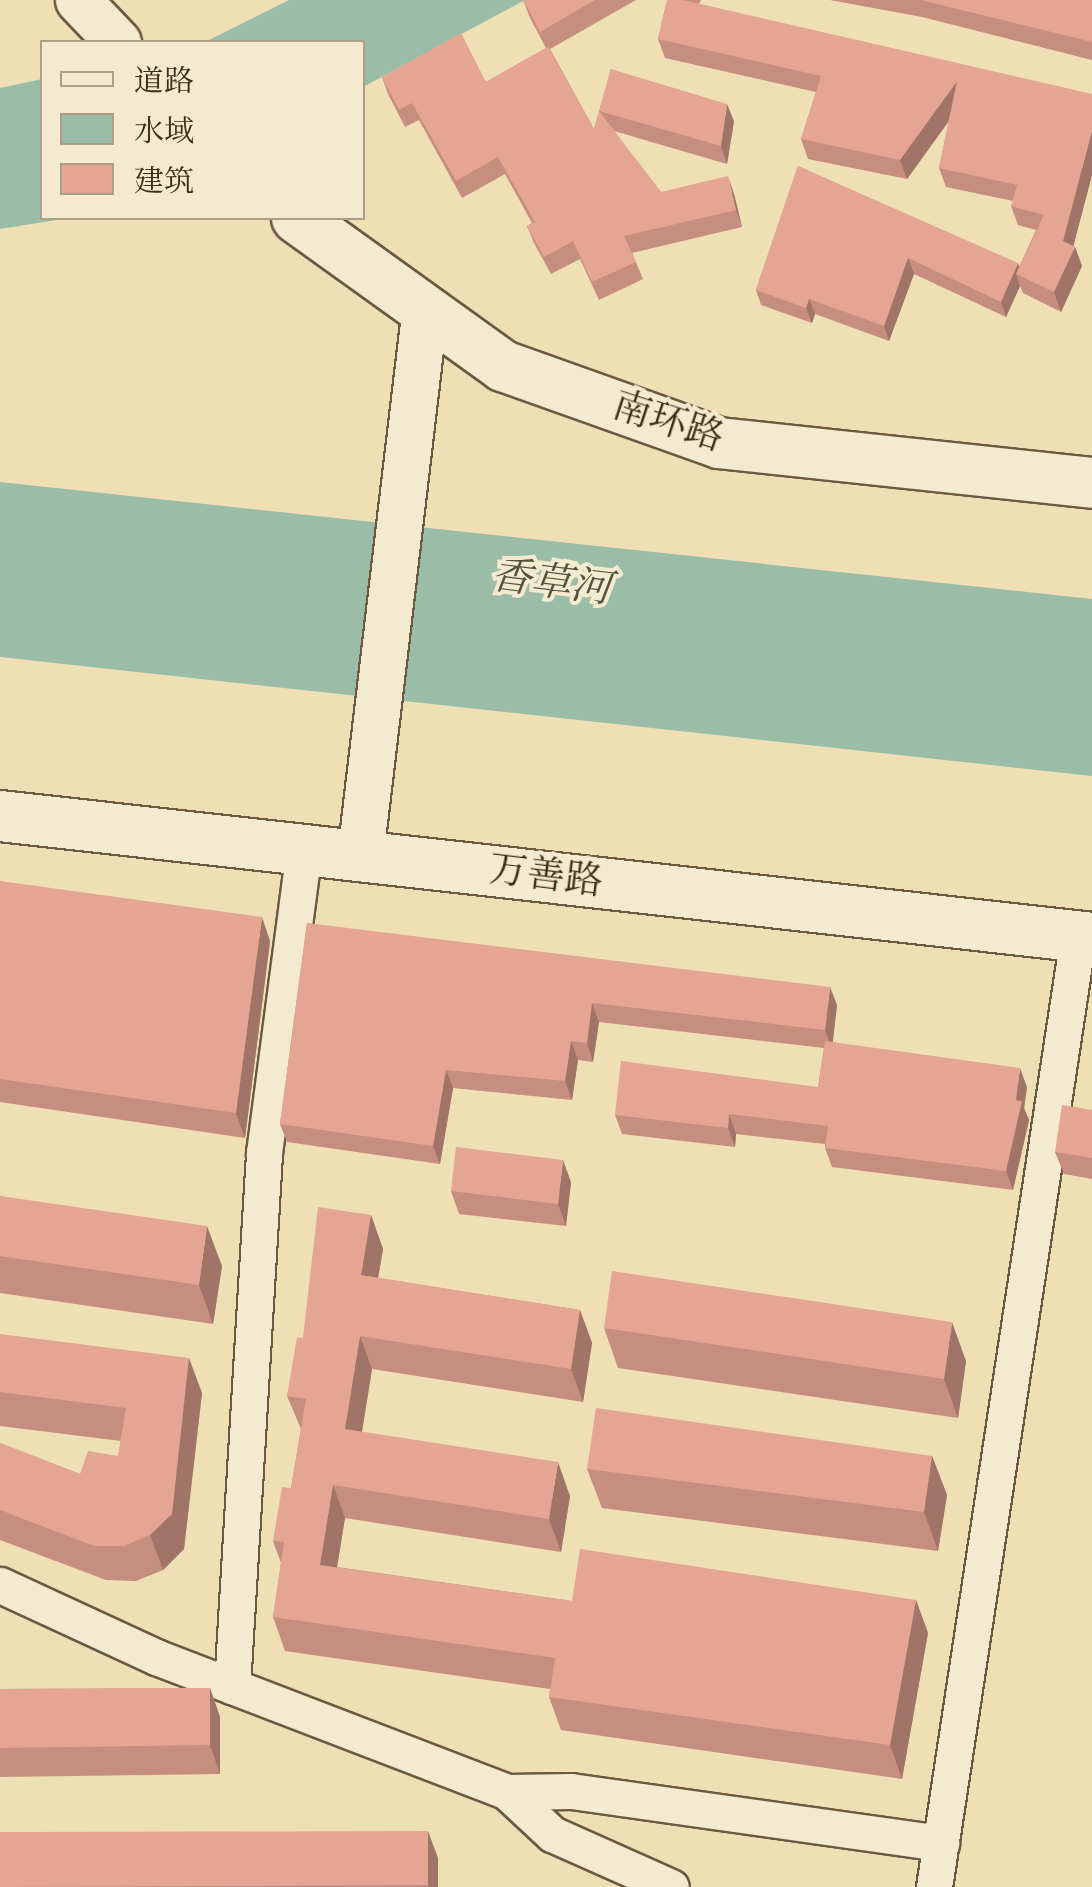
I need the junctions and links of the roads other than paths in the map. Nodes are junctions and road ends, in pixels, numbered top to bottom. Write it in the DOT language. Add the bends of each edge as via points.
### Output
graph roads {
  1 [pos="78,0"];
  2 [pos="114,38"];
  3 [pos="300,220"];
  4 [pos="424,314"];
  5 [pos="1092,483"];
  6 [pos="0,816"];
  7 [pos="304,848"];
  8 [pos="360,854"];
  9 [pos="1085,938"];
  10 [pos="0,1586"];
  11 [pos="232,1686"];
  12 [pos="507,1792"];
  13 [pos="940,1843"];
  14 [pos="671,1887"];
  15 [pos="934,1887"];
  1 -- 2 [label="street"];
  3 -- 4 [label="main road, 南环路"];
  4 -- 5 [label="main road, 南环路" via="503,366 718,443"];
  4 -- 8 [label="street"];
  6 -- 7 [label="main road, 万善路"];
  7 -- 8 [label="main road, 万善路"];
  7 -- 11 [label="street" via="264,1153"];
  8 -- 9 [label="main road, 万善路"];
  9 -- 13 [label="street"];
  10 -- 11 [label="street"];
  11 -- 12 [label="street"];
  12 -- 13 [label="street" via="571,1791"];
  12 -- 14 [label="street" via="552,1834"];
  13 -- 15 [label="street"];
}
